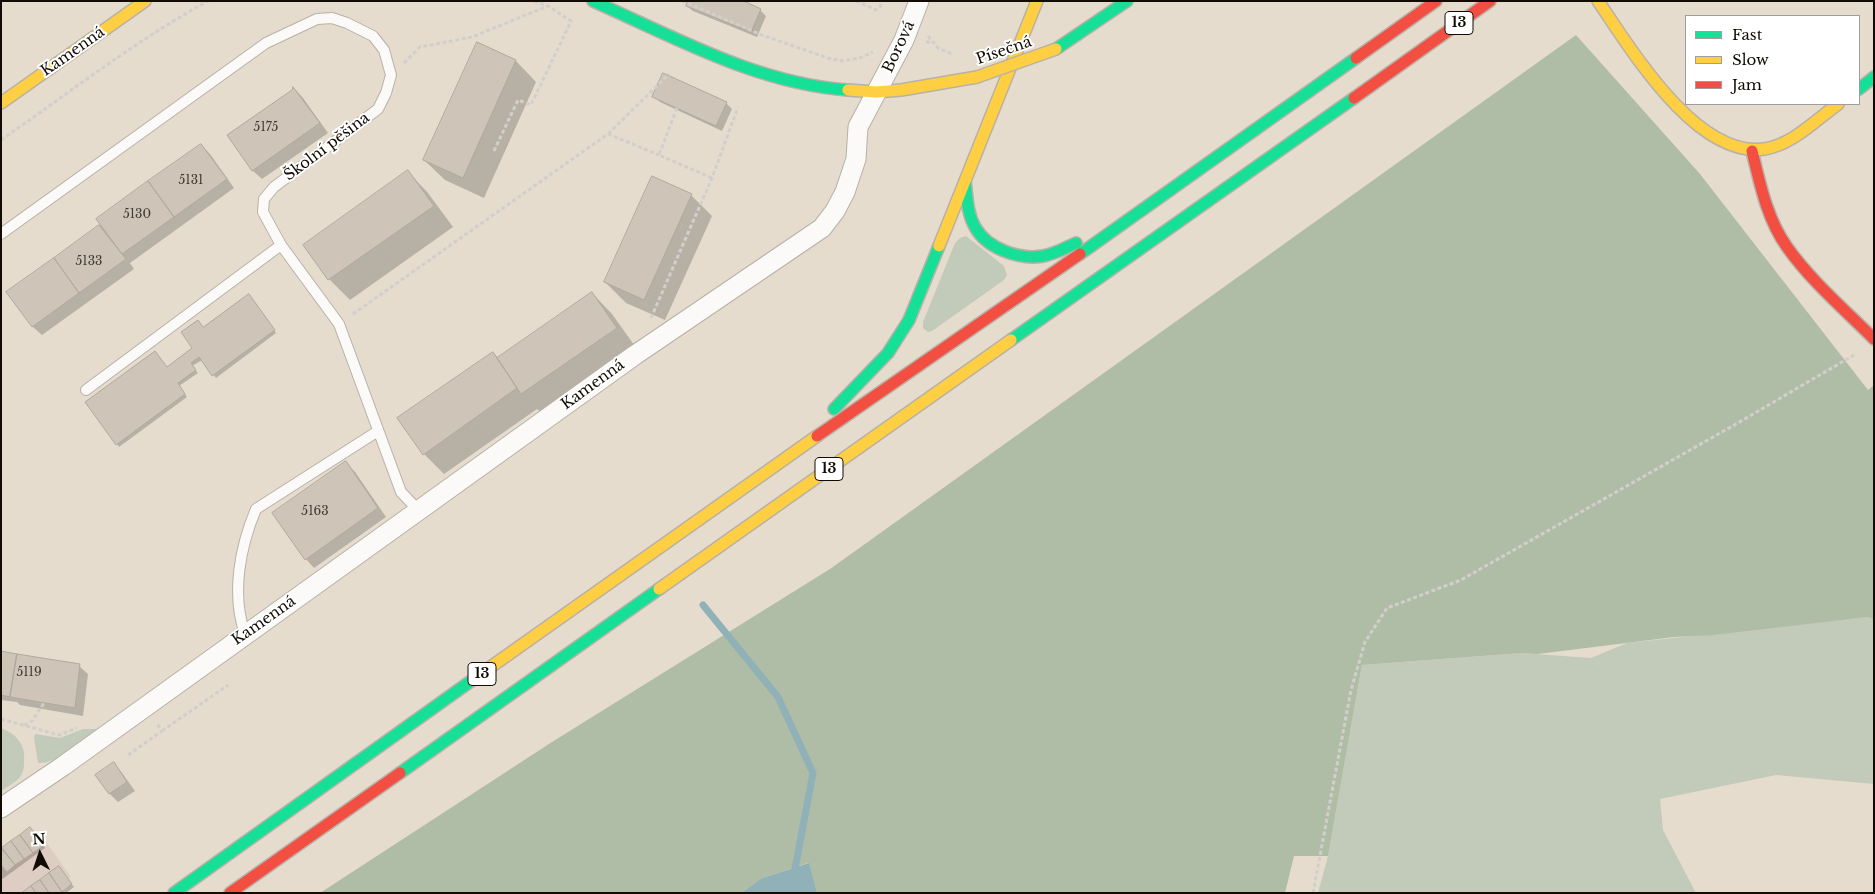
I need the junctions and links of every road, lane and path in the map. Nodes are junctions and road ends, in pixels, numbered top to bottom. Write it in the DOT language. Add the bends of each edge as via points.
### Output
graph roads {
  1 [pos="145,1"];
  2 [pos="208,1"];
  3 [pos="534,1"];
  4 [pos="593,1"];
  5 [pos="682,1"];
  6 [pos="856,1"];
  7 [pos="882,1"];
  8 [pos="919,1"];
  9 [pos="1037,1"];
  10 [pos="1127,1"];
  11 [pos="1436,1"];
  12 [pos="1490,1"];
  13 [pos="1598,1"];
  14 [pos="548,6"];
  15 [pos="925,28"];
  16 [pos="904,40"];
  17 [pos="933,42"];
  18 [pos="957,56"];
  19 [pos="669,74"];
  20 [pos="390,75"];
  21 [pos="1874,78"];
  22 [pos="1860,87"];
  23 [pos="877,92"];
  24 [pos="1,103"];
  25 [pos="1837,105"];
  26 [pos="738,107"];
  27 [pos="677,108"];
  28 [pos="608,134"];
  29 [pos="1,140"];
  30 [pos="1752,151"];
  31 [pos="494,152"];
  32 [pos="659,155"];
  33 [pos="712,178"];
  34 [pos="965,181"];
  35 [pos="1120,226"];
  36 [pos="1,234"];
  37 [pos="281,245"];
  38 [pos="650,320"];
  39 [pos="339,324"];
  40 [pos="1874,339"];
  41 [pos="1856,353"];
  42 [pos="86,390"];
  43 [pos="378,431"];
  44 [pos="789,454"];
  45 [pos="420,511"];
  46 [pos="245,634"];
  47 [pos="228,685"];
  48 [pos="44,703"];
  49 [pos="24,725"];
  50 [pos="162,731"];
  51 [pos="1,808"];
  52 [pos="174,893"];
  53 [pos="230,893"];
  54 [pos="1313,893"];
  1 -- 24 [label="main road, Kamenná"];
  2 -- 29 [label="path" via="134,47"];
  3 -- 14 [label="path"];
  4 -- 23 [label="main road" via="765,74 819,87"];
  5 -- 16 [label="path" via="762,35 842,61 872,53 884,38"];
  6 -- 7 [label="path" via="876,10"];
  8 -- 16 [label="street, Borová"];
  9 -- 34 [label="main road"];
  10 -- 23 [label="main road, Písečná, bridge" via="1056,49 977,76"];
  11 -- 35 [label="main road, 13"];
  12 -- 53 [label="main road, 13"];
  13 -- 30 [label="main road" via="1685,115 1717,140 1740,150"];
  14 -- 20 [label="path" via="472,37 420,47"];
  14 -- 31 [label="path" via="571,22 531,105 518,100"];
  15 -- 17 [label="path"];
  16 -- 17 [label="path"];
  16 -- 23 [label="street, Borová"];
  17 -- 18 [label="path"];
  19 -- 28 [label="path"];
  20 -- 36 [label="lane, Školní pěšina" via="384,50 373,36 332,18 302,24 266,43"];
  20 -- 37 [label="lane, Školní pěšina" via="378,109 274,187 264,198 263,212"];
  21 -- 22 [label="main road"];
  23 -- 45 [label="street, Kamenná" via="858,127 856,159 845,192 822,228 634,355"];
  25 -- 30 [label="main road" via="1776,146"];
  26 -- 33 [label="path"];
  27 -- 32 [label="path"];
  28 -- 32 [label="path"];
  28 -- 39 [label="path"];
  30 -- 40 [label="main road" via="1762,195 1787,247"];
  32 -- 33 [label="path"];
  33 -- 38 [label="path"];
  34 -- 35 [label="main road" via="969,210 977,232 994,246 1012,254 1043,256"];
  34 -- 44 [label="main road" via="909,320 888,354"];
  35 -- 44 [label="main road, 13"];
  37 -- 39 [label="lane, Školní pěšina"];
  37 -- 42 [label="lane"];
  39 -- 43 [label="lane, Školní pěšina"];
  41 -- 54 [label="path" via="1461,580 1387,608 1365,642 1351,690"];
  43 -- 45 [label="lane, Školní pěšina" via="401,492"];
  43 -- 46 [label="lane" via="256,509 248,530 237,587"];
  44 -- 52 [label="main road, 13"];
  45 -- 46 [label="street, Kamenná"];
  46 -- 51 [label="street, Kamenná"];
  47 -- 50 [label="path"];
  48 -- 49 [label="path" via="32,720"];
}
